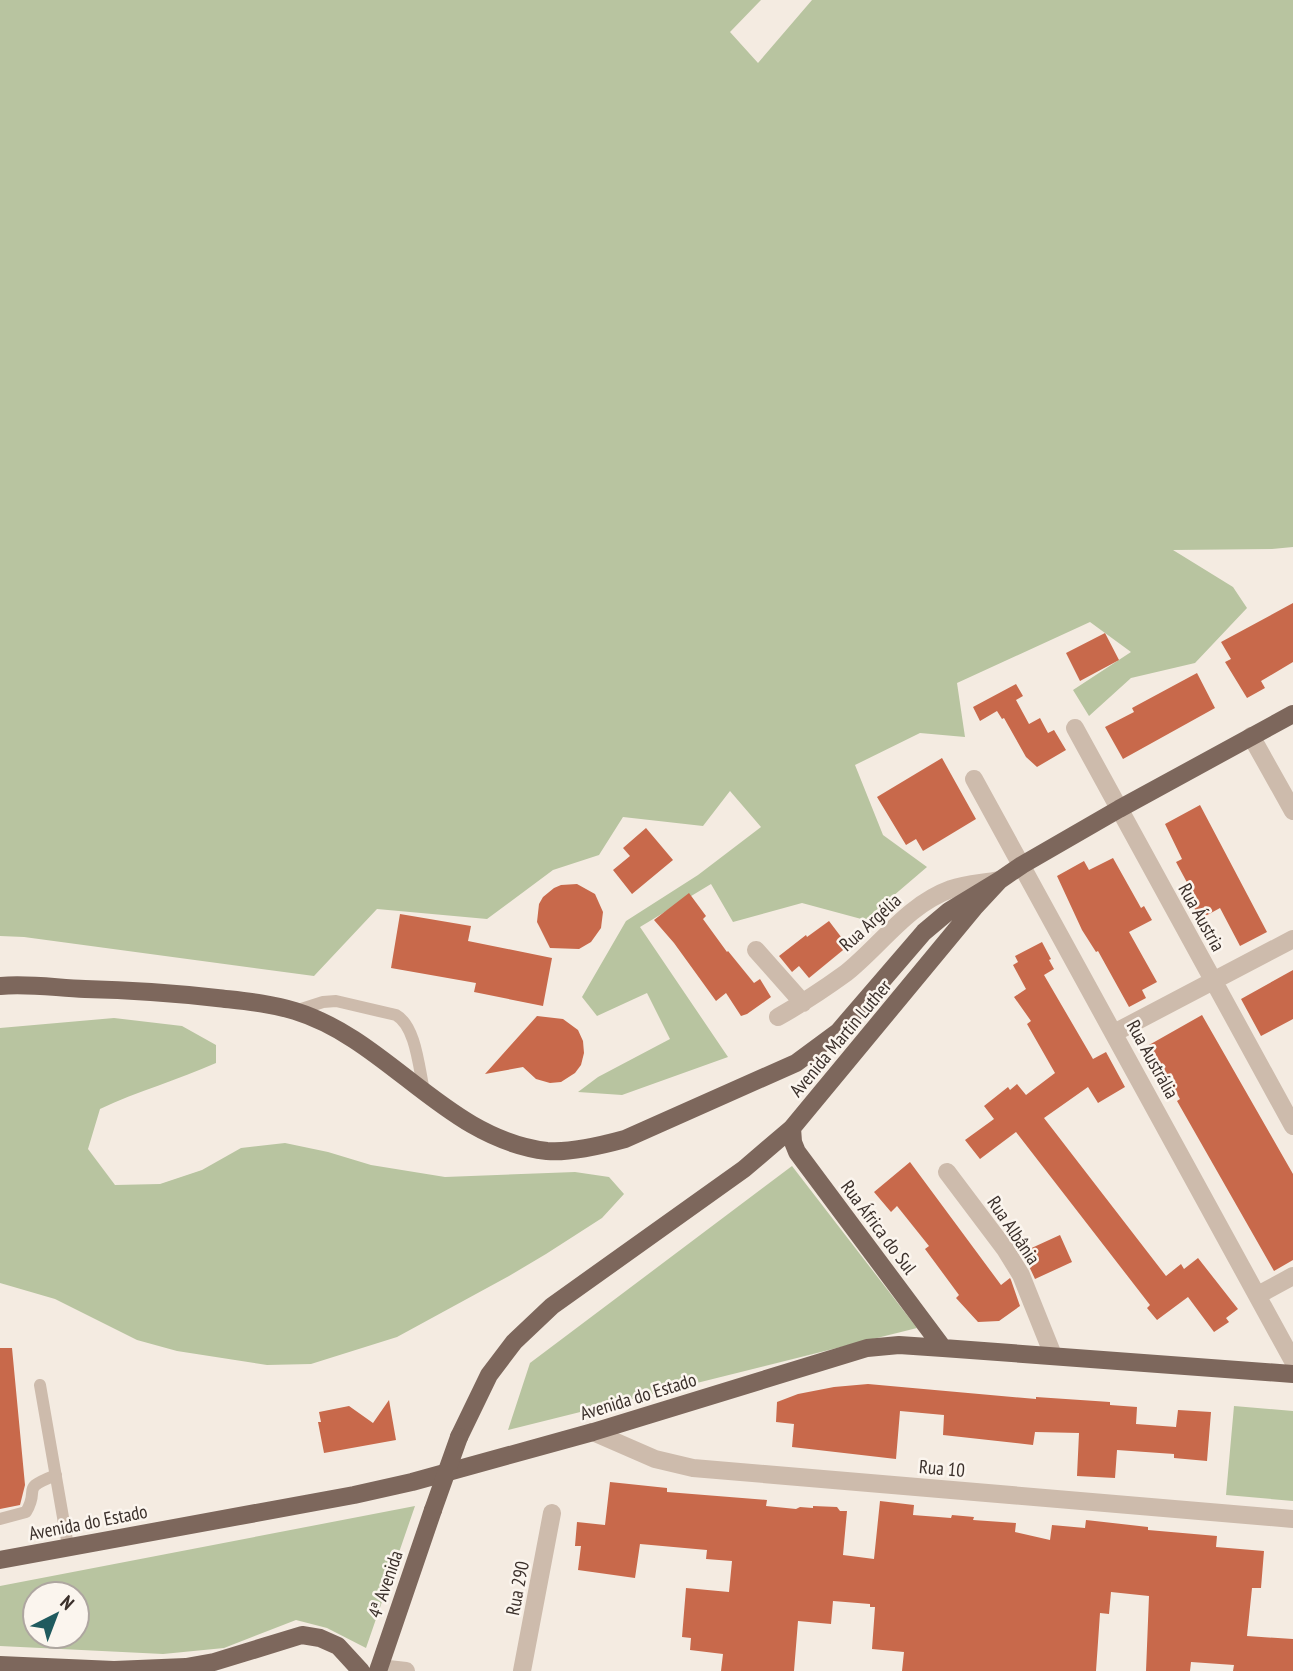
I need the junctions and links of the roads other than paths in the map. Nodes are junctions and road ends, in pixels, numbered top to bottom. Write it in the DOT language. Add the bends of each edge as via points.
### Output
graph roads {
  1 [pos="1293,714"];
  2 [pos="1075,728"];
  3 [pos="1251,736"];
  4 [pos="974,779"];
  5 [pos="1119,809"];
  6 [pos="1293,811"];
  7 [pos="1022,865"];
  8 [pos="1000,880"];
  9 [pos="1293,939"];
  10 [pos="757,950"];
  11 [pos="1213,980"];
  12 [pos="0,986"];
  13 [pos="803,1003"];
  14 [pos="295,1011"];
  15 [pos="778,1017"];
  16 [pos="1114,1032"];
  17 [pos="424,1091"];
  18 [pos="1293,1126"];
  19 [pos="792,1128"];
  20 [pos="947,1172"];
  21 [pos="1293,1276"];
  22 [pos="1258,1296"];
  23 [pos="943,1348"];
  24 [pos="1053,1355"];
  25 [pos="1293,1361"];
  26 [pos="1293,1374"];
  27 [pos="40,1385"];
  28 [pos="593,1432"];
  29 [pos="56,1475"];
  30 [pos="433,1510"];
  31 [pos="552,1513"];
  32 [pos="0,1519"];
  33 [pos="1293,1520"];
  34 [pos="68,1546"];
  35 [pos="0,1560"];
  36 [pos="0,1665"];
  37 [pos="372,1670"];
  38 [pos="406,1671"];
  39 [pos="522,1671"];
  1 -- 3 [label="main road, Avenida Martin Luther"];
  2 -- 5 [label="street, Rua Áustria"];
  3 -- 5 [label="main road, Avenida Martin Luther"];
  3 -- 6 [label="street"];
  4 -- 7 [label="street, Rua Austrália"];
  5 -- 7 [label="main road, Avenida Martin Luther"];
  5 -- 11 [label="street, Rua Áustria"];
  7 -- 8 [label="main road, Avenida Martin Luther"];
  7 -- 16 [label="street, Rua Austrália"];
  8 -- 13 [label="street, Rua Argélia" via="952,889 926,902"];
  8 -- 17 [label="main road" via="924,932 838,1032 796,1063 625,1139 549,1151 512,1144 481,1132"];
  8 -- 19 [label="main road, Avenida Martin Luther"];
  9 -- 11 [label="street"];
  10 -- 13 [label="street"];
  11 -- 16 [label="street"];
  11 -- 18 [label="street, Rua Áustria"];
  12 -- 14 [label="main road" via="177,993"];
  13 -- 15 [label="street, Rua Argélia"];
  14 -- 17 [label="main road" via="338,1030"];
  14 -- 17 [label="lane" via="336,1001 403,1019 410,1028"];
  16 -- 22 [label="street, Rua Austrália"];
  19 -- 23 [label="main road, Rua África do Sul" via="797,1152"];
  19 -- 30 [label="main road, Avenida Martin Luther, bridge" via="744,1169 552,1306 514,1342 489,1376 458,1437"];
  20 -- 24 [label="street, Rua Albânia" via="1021,1275"];
  21 -- 22 [label="street"];
  22 -- 25 [label="street, Rua Austrália"];
  23 -- 24 [label="main road, Avenida do Estado"];
  23 -- 28 [label="main road, Avenida do Estado" via="867,1348"];
  24 -- 26 [label="main road, Avenida do Estado"];
  27 -- 29 [label="lane"];
  28 -- 33 [label="street, Rua 10" via="655,1459 693,1468"];
  28 -- 34 [label="main road, Avenida do Estado" via="354,1495"];
  29 -- 32 [label="lane" via="31,1489 26,1512"];
  29 -- 34 [label="lane"];
  30 -- 37 [label="main road, 4ª Avenida"];
  31 -- 39 [label="street, Rua 290"];
  34 -- 35 [label="main road, Avenida do Estado"];
  36 -- 37 [label="main road" via="114,1670 186,1667 302,1635 338,1646"];
  37 -- 38 [label="street"];
}
